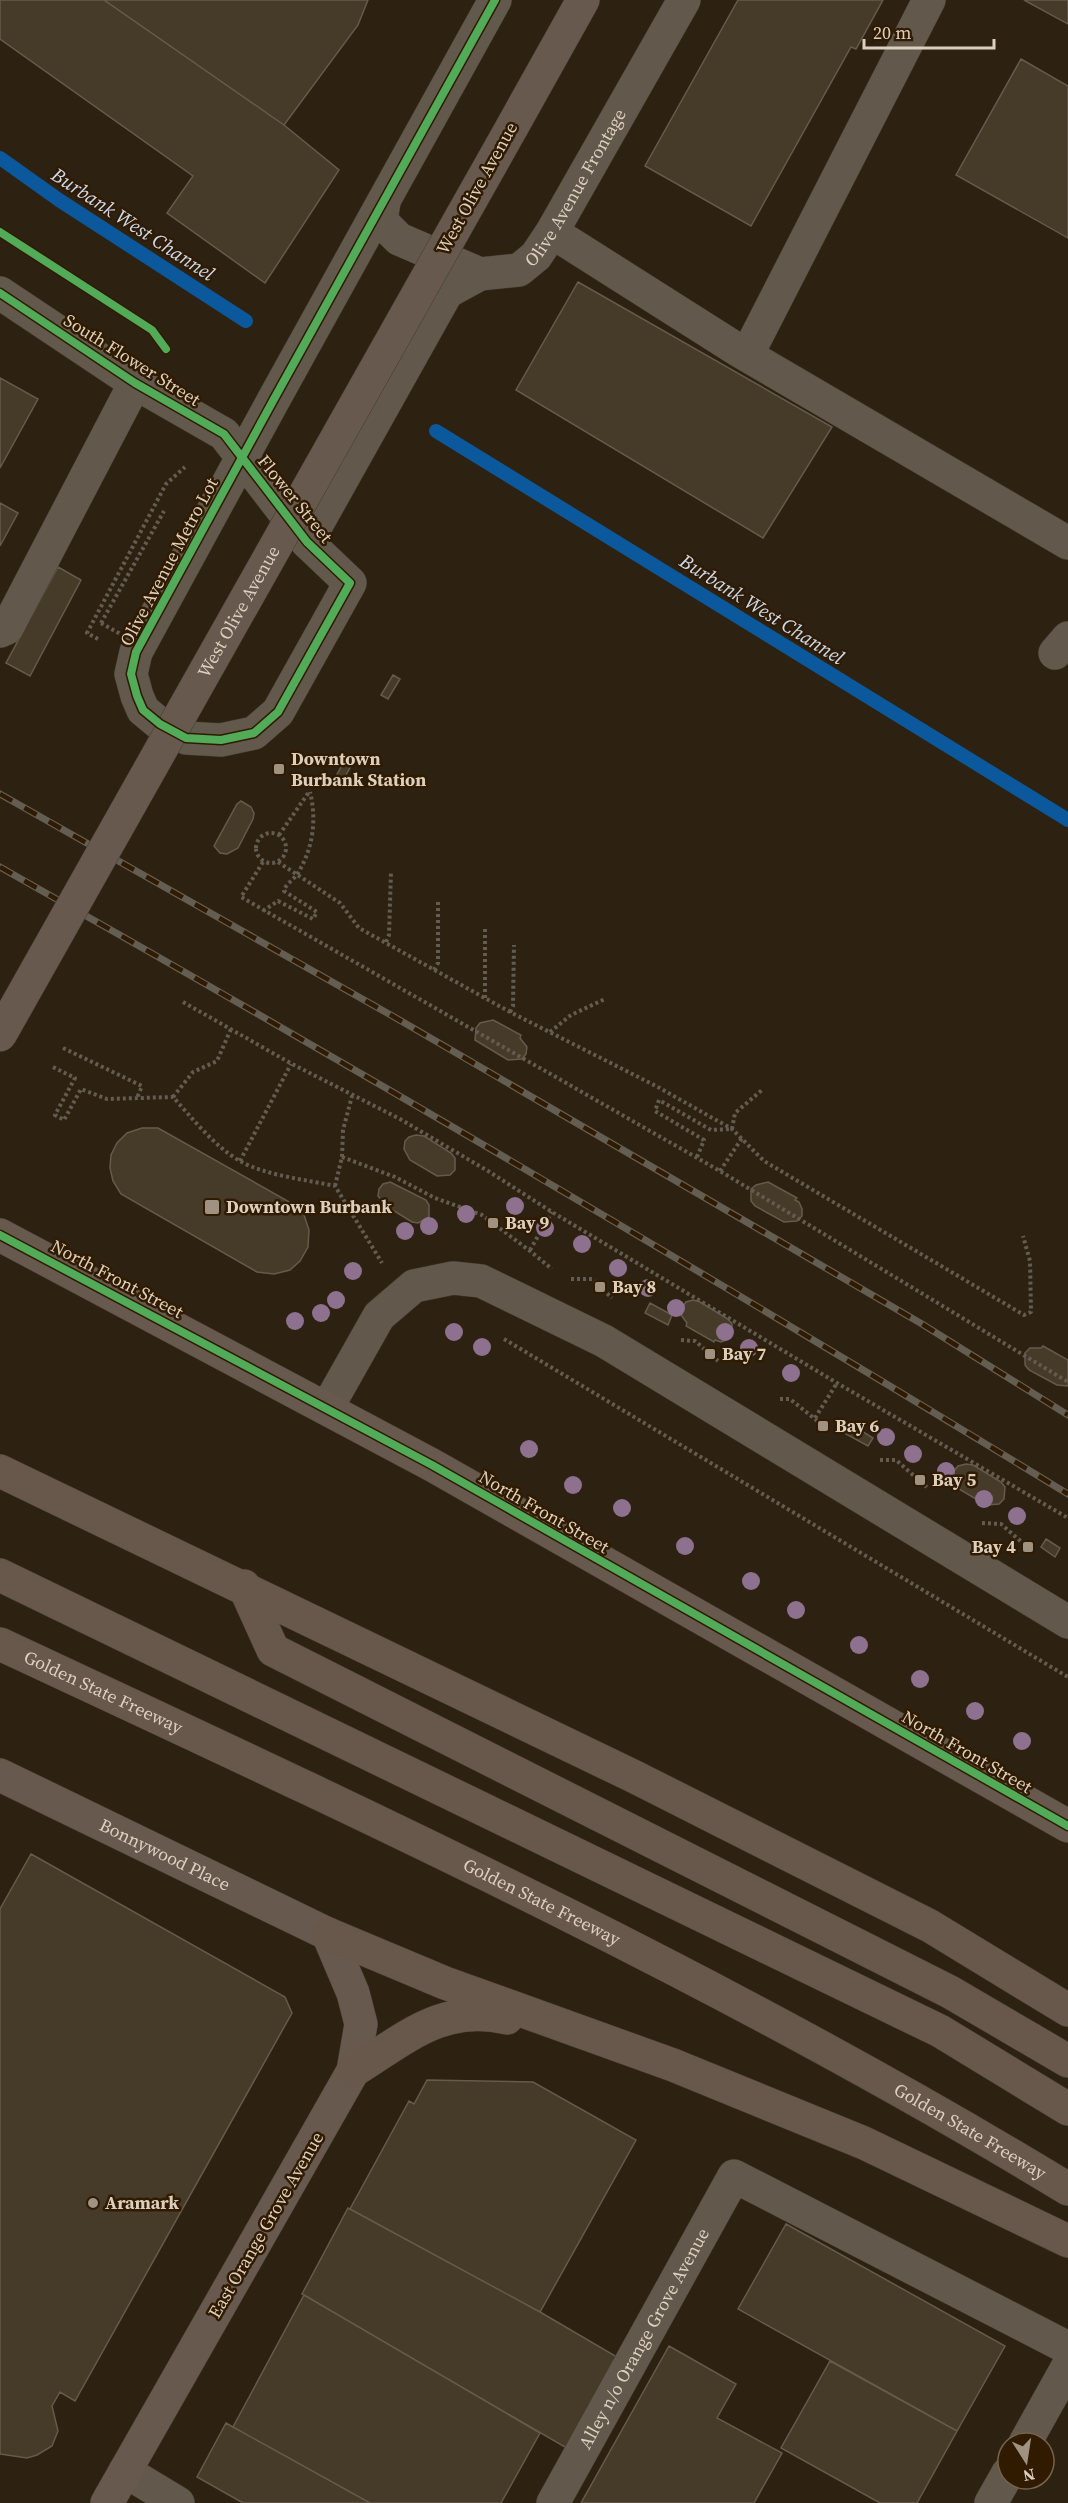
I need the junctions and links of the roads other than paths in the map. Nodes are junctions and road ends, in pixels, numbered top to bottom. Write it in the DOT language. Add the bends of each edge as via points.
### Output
graph roads {
  1 [pos="495,0"];
  2 [pos="583,0"];
  3 [pos="684,0"];
  4 [pos="929,0"];
  5 [pos="384,202"];
  6 [pos="552,232"];
  7 [pos="480,274"];
  8 [pos="0,293"];
  9 [pos="747,355"];
  10 [pos="135,383"];
  11 [pos="242,459"];
  12 [pos="307,542"];
  13 [pos="1068,543"];
  14 [pos="350,584"];
  15 [pos="0,631"];
  16 [pos="0,1035"];
  17 [pos="0,1235"];
  18 [pos="327,1408"];
  19 [pos="0,1470"];
  20 [pos="0,1575"];
  21 [pos="243,1587"];
  22 [pos="1068,1622"];
  23 [pos="0,1644"];
  24 [pos="0,1775"];
  25 [pos="1068,1826"];
  26 [pos="328,1934"];
  27 [pos="1068,2010"];
  28 [pos="587,2036"];
  29 [pos="1068,2061"];
  30 [pos="353,2071"];
  31 [pos="1068,2109"];
  32 [pos="1068,2189"];
  33 [pos="1068,2241"];
  34 [pos="1068,2348"];
  35 [pos="1068,2366"];
  36 [pos="1032,2431"];
  37 [pos="125,2471"];
  38 [pos="107,2503"];
  39 [pos="178,2503"];
  40 [pos="553,2503"];
  1 -- 5 [label="street"];
  2 -- 16 [label="main road, West Olive Avenue, bridge"];
  3 -- 6 [label="street, Olive Avenue Frontage"];
  4 -- 9 [label="street"];
  5 -- 7 [label="street, Olive Avenue Frontage" via="381,220 399,239"];
  5 -- 11 [label="street, Olive Avenue Metro Lot"];
  6 -- 7 [label="street, Olive Avenue Frontage" via="536,256 519,270"];
  6 -- 9 [label="street"];
  7 -- 12 [label="street" via="447,292"];
  8 -- 10 [label="street, South Flower Street"];
  9 -- 13 [label="street"];
  10 -- 11 [label="street, South Flower Street" via="224,435"];
  10 -- 15 [label="street" via="7,628"];
  11 -- 12 [label="street, Flower Street"];
  11 -- 14 [label="street, Olive Avenue Metro Lot" via="136,652 131,674 143,710 186,738 221,740 254,733 278,712"];
  12 -- 14 [label="street, Flower Street"];
  17 -- 18 [label="main road, North Front Street"];
  18 -- 22 [label="street" via="379,1316 414,1286 453,1278 482,1281 604,1341"];
  18 -- 25 [label="main road, North Front Street"];
  19 -- 21 [label="highway"];
  20 -- 31 [label="highway" via="940,2031"];
  21 -- 27 [label="highway" via="633,1776 930,1926"];
  21 -- 29 [label="highway" via="273,1650 950,1992"];
  23 -- 32 [label="highway, Golden State Freeway" via="316,1792 625,1944 956,2121"];
  24 -- 26 [label="main road, Bonnywood Place"];
  26 -- 28 [label="highway"];
  26 -- 30 [label="main road, East Orange Grove Avenue" via="353,1993 361,2024"];
  28 -- 30 [label="highway" via="494,2015 460,2014 431,2022"];
  28 -- 33 [label="highway" via="673,2065 864,2143"];
  30 -- 37 [label="main road, East Orange Grove Avenue"];
  34 -- 40 [label="street, Alley n/o Orange Grove Avenue" via="734,2176"];
  35 -- 36 [label="street"];
  37 -- 38 [label="main road, East Orange Grove Avenue"];
  37 -- 39 [label="street"];
}
